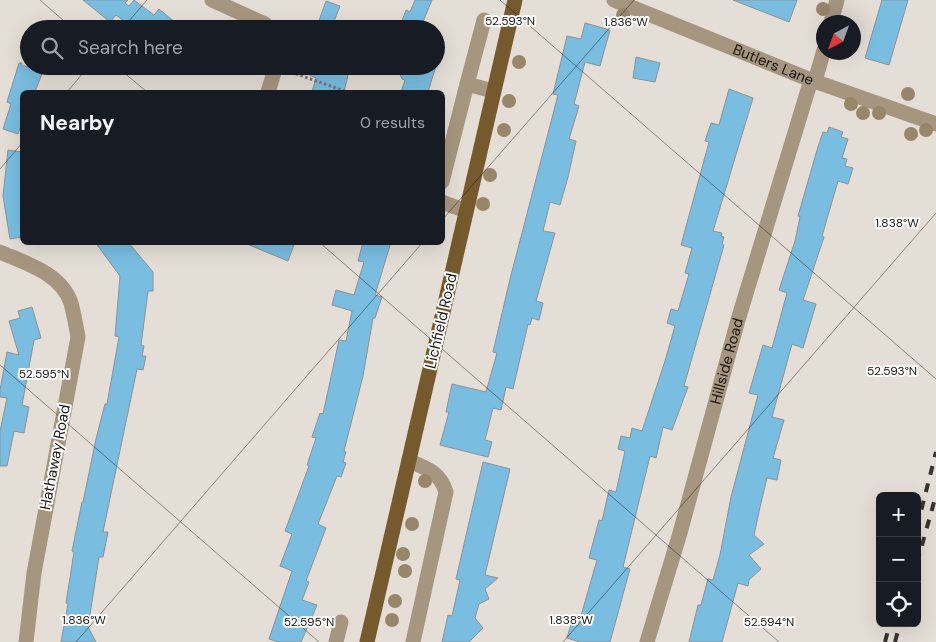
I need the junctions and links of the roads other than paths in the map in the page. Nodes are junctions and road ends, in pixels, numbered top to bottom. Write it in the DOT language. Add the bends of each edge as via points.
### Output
graph roads {
  1 [pos="212,0"];
  2 [pos="515,0"];
  3 [pos="614,0"];
  4 [pos="837,0"];
  5 [pos="833,15"];
  6 [pos="255,20"];
  7 [pos="484,20"];
  8 [pos="820,60"];
  9 [pos="277,75"];
  10 [pos="813,81"];
  11 [pos="467,84"];
  12 [pos="269,90"];
  13 [pos="493,91"];
  14 [pos="936,124"];
  15 [pos="445,170"];
  16 [pos="445,203"];
  17 [pos="466,211"];
  18 [pos="0,252"];
  19 [pos="409,460"];
  20 [pos="341,622"];
  21 [pos="26,642"];
  22 [pos="336,642"];
  23 [pos="367,642"];
  24 [pos="412,642"];
  25 [pos="646,642"];
  1 -- 6 [label="street"];
  2 -- 13 [label="main road, Lichfield Road"];
  3 -- 10 [label="street, Butlers Lane"];
  4 -- 5 [label="street"];
  7 -- 11 [label="street"];
  8 -- 10 [label="street, Hillside Road"];
  9 -- 12 [label="street"];
  10 -- 14 [label="street, Butlers Lane"];
  10 -- 25 [label="street, Hillside Road" via="738,320 680,533"];
  11 -- 13 [label="street"];
  11 -- 15 [label="street"];
  13 -- 17 [label="main road, Lichfield Road"];
  16 -- 17 [label="street"];
  17 -- 19 [label="main road, Lichfield Road"];
  18 -- 21 [label="street, Hathaway Road" via="43,271 58,284 70,300 78,337 34,573"];
  19 -- 23 [label="main road, Lichfield Road"];
  19 -- 24 [label="street" via="433,471 443,481 446,492"];
  20 -- 22 [label="street"];
}
